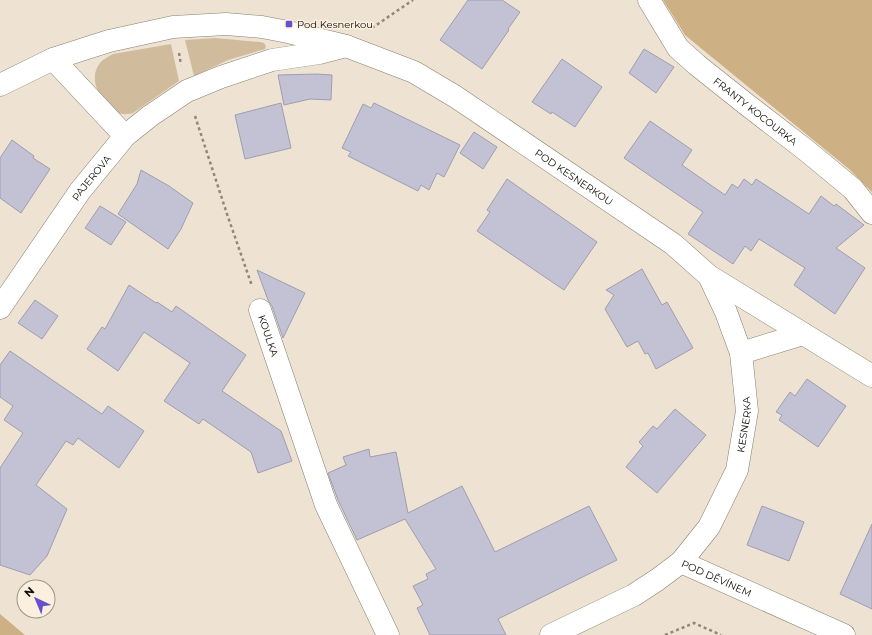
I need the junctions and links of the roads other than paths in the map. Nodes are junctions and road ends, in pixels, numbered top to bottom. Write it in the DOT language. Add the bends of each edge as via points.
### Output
graph roads {
  1 [pos="649,0"];
  2 [pos="346,46"];
  3 [pos="53,59"];
  4 [pos="0,85"];
  5 [pos="125,136"];
  6 [pos="872,213"];
  7 [pos="709,276"];
  8 [pos="0,308"];
  9 [pos="260,310"];
  10 [pos="803,334"];
  11 [pos="741,353"];
  12 [pos="872,376"];
  13 [pos="681,562"];
  14 [pos="388,635"];
  15 [pos="551,635"];
  16 [pos="844,635"];
  1 -- 6 [label="street, FRANTY KOCOURKA" via="678,48 853,189"];
  2 -- 3 [label="street, POD KESNERKOU" via="262,27 226,24 173,27 109,41"];
  2 -- 5 [label="street" via="319,54 272,60 187,90"];
  2 -- 7 [label="street, POD KESNERKOU" via="414,72 456,97 673,244"];
  3 -- 4 [label="street, POD KESNERKOU"];
  3 -- 5 [label="street"];
  5 -- 8 [label="street, PAJEROVA" via="80,191"];
  7 -- 10 [label="street"];
  7 -- 11 [label="street, KESNERKA"];
  9 -- 14 [label="street, KOULKA" via="326,505"];
  10 -- 11 [label="street"];
  10 -- 12 [label="street"];
  11 -- 13 [label="street, KESNERKA" via="747,411 737,470 709,527"];
  13 -- 15 [label="street, POD DĚVÍNEM" via="634,595"];
  13 -- 16 [label="street, POD DĚVÍNEM"];
}
